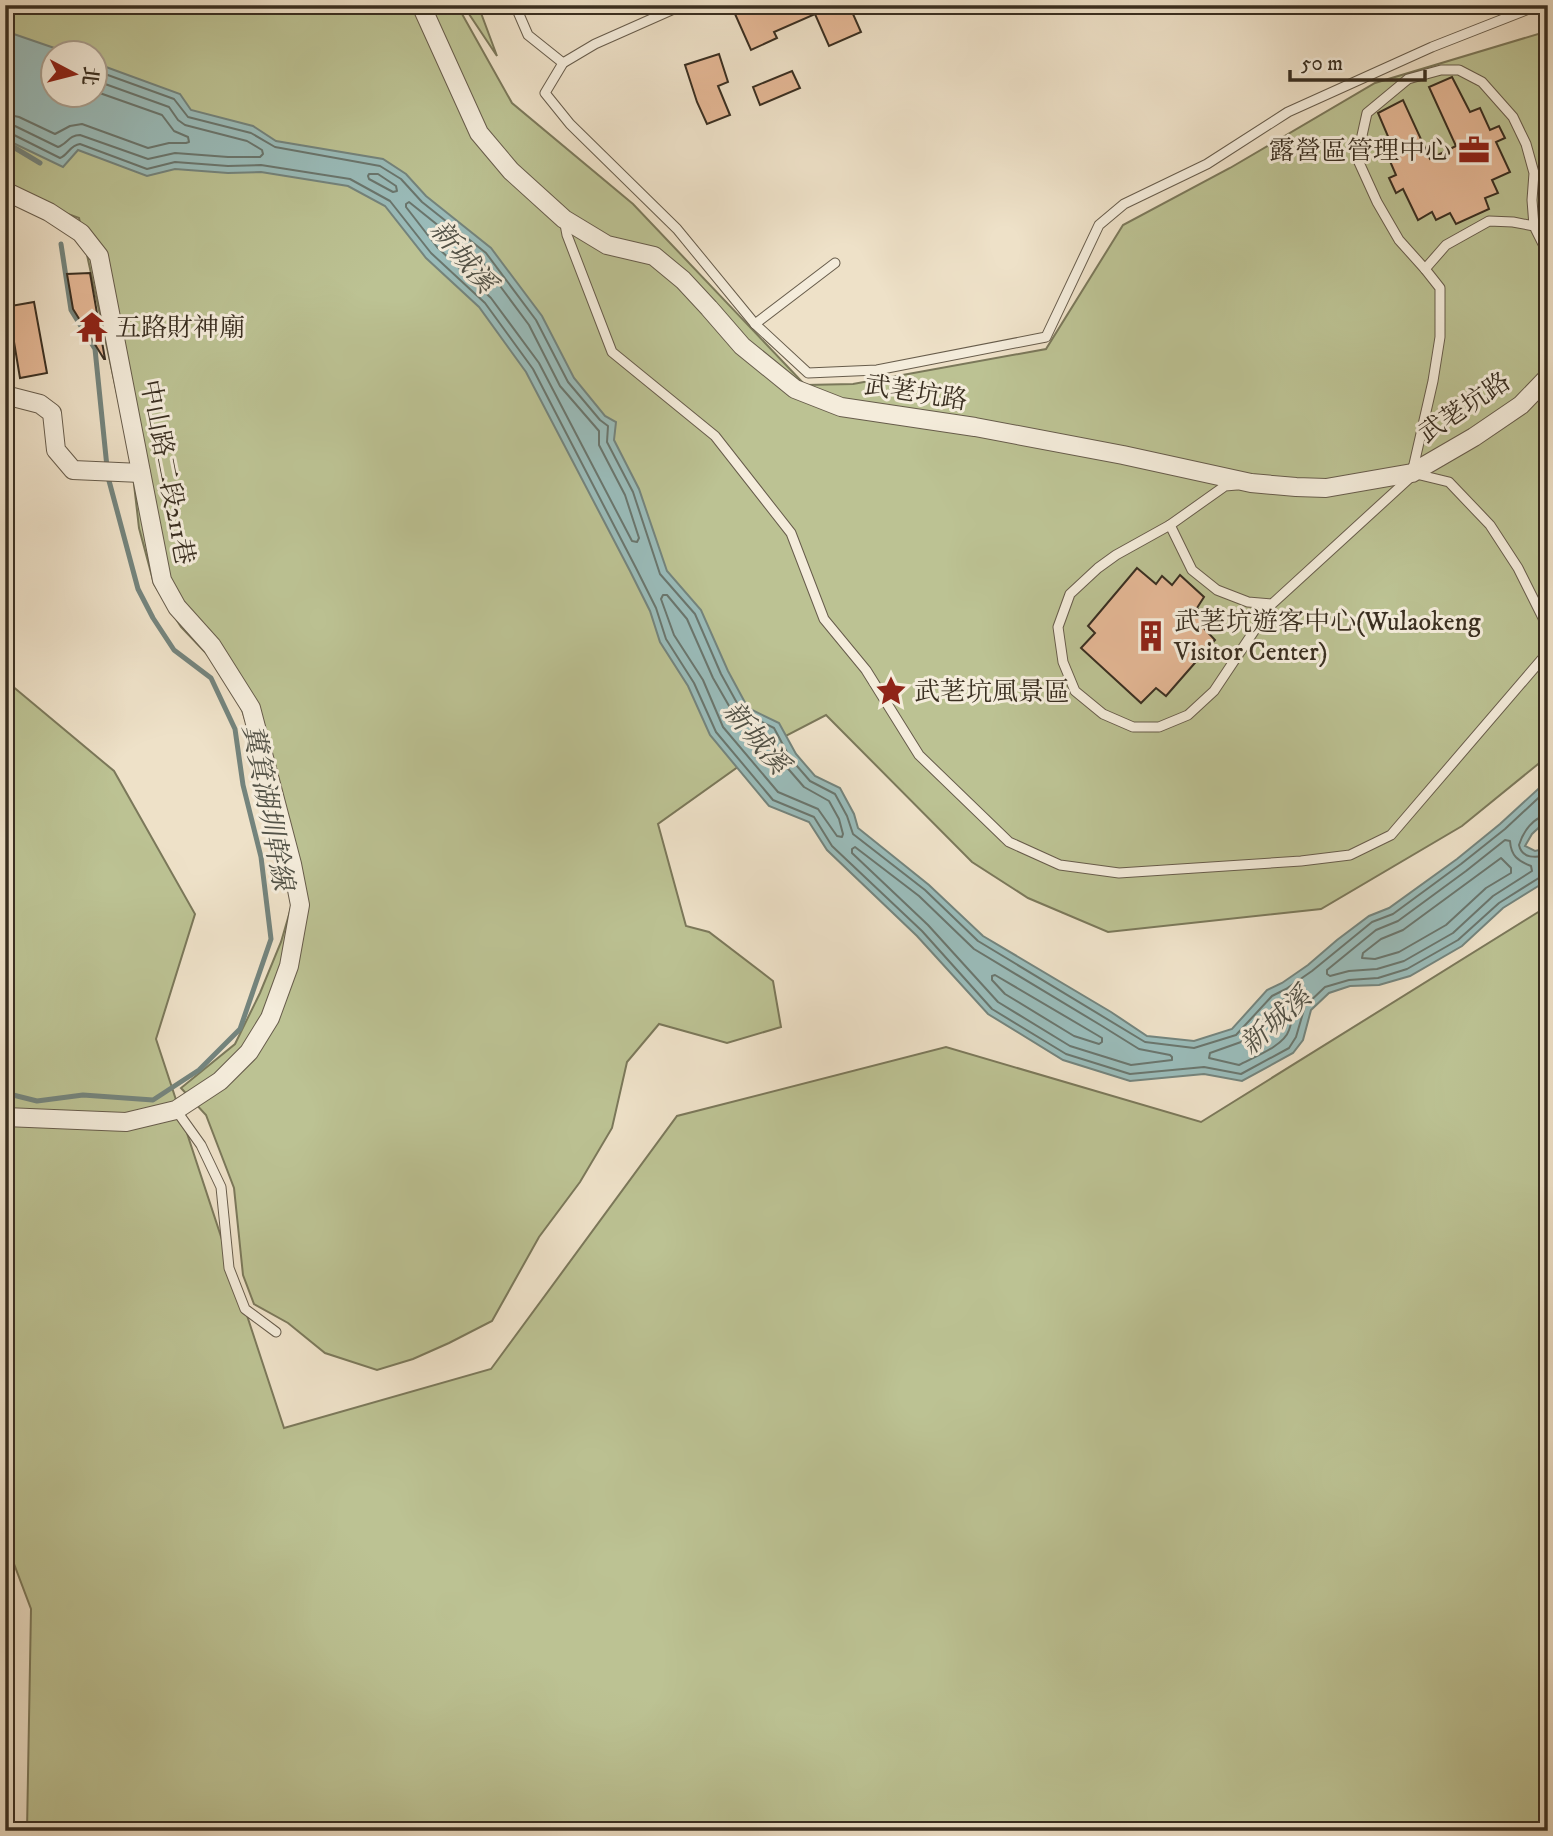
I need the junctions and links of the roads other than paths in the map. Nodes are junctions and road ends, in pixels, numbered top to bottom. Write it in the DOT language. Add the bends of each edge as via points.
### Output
graph roads {
  1 [pos="421,5"];
  2 [pos="515,5"];
  3 [pos="683,5"];
  4 [pos="1539,5"];
  5 [pos="563,63"];
  6 [pos="5,191"];
  7 [pos="564,219"];
  8 [pos="1534,226"];
  9 [pos="1548,254"];
  10 [pos="835,263"];
  11 [pos="1425,269"];
  12 [pos="755,324"];
  13 [pos="1548,377"];
  14 [pos="5,394"];
  15 [pos="125,472"];
  16 [pos="1412,473"];
  17 [pos="1251,483"];
  18 [pos="1170,525"];
  19 [pos="1272,604"];
  20 [pos="1548,642"];
  21 [pos="1548,652"];
  22 [pos="176,1110"];
  23 [pos="5,1117"];
  24 [pos="276,1332"];
  1 -- 7 [label="street, 武荖坑路" via="479,133 511,171"];
  2 -- 5 [label="lane" via="528,35"];
  3 -- 5 [label="lane"];
  4 -- 12 [label="lane" via="1288,112 1207,164 1124,204 1099,225 1046,337 877,370 808,373"];
  5 -- 12 [label="lane" via="545,93 570,124 677,229"];
  6 -- 15 [label="street, 中山路二段211巷" via="81,233 99,256"];
  7 -- 17 [label="street, 武荖坑路" via="607,245 654,256 683,280 742,346 795,389 841,407 975,427"];
  7 -- 21 [label="lane" via="612,352 715,436 791,533 824,619 866,670 919,755 1009,842 1060,865 1119,873 1350,855 1391,835"];
  8 -- 9 [label="lane"];
  8 -- 11 [label="lane" via="1489,221 1446,245"];
  8 -- 11 [label="lane" via="1534,173 1526,144 1505,107 1482,82 1459,71 1441,70 1408,79 1367,113 1357,158 1399,240"];
  10 -- 12 [label="lane"];
  11 -- 16 [label="lane" via="1440,288 1440,337"];
  13 -- 16 [label="street, 武荖坑路" via="1521,405"];
  14 -- 15 [label="street" via="40,404 52,413 56,450 73,470"];
  15 -- 22 [label="street, 中山路二段211巷" via="162,580 251,708 300,905 289,967 270,1018 249,1052 220,1080"];
  16 -- 17 [label="street, 武荖坑路" via="1326,488"];
  16 -- 19 [label="lane"];
  16 -- 20 [label="lane" via="1449,482 1490,525 1518,568"];
  17 -- 18 [label="lane" via="1225,486"];
  18 -- 19 [label="lane" via="1192,570 1217,590 1248,602"];
  18 -- 19 [label="lane" via="1098,568 1070,594 1058,627 1063,662 1075,691 1103,714 1133,727 1159,727 1188,715 1214,691"];
  22 -- 23 [label="street, 中山路二段211巷" via="126,1122"];
  22 -- 24 [label="lane" via="201,1145 221,1187 229,1268 245,1309"];
}
